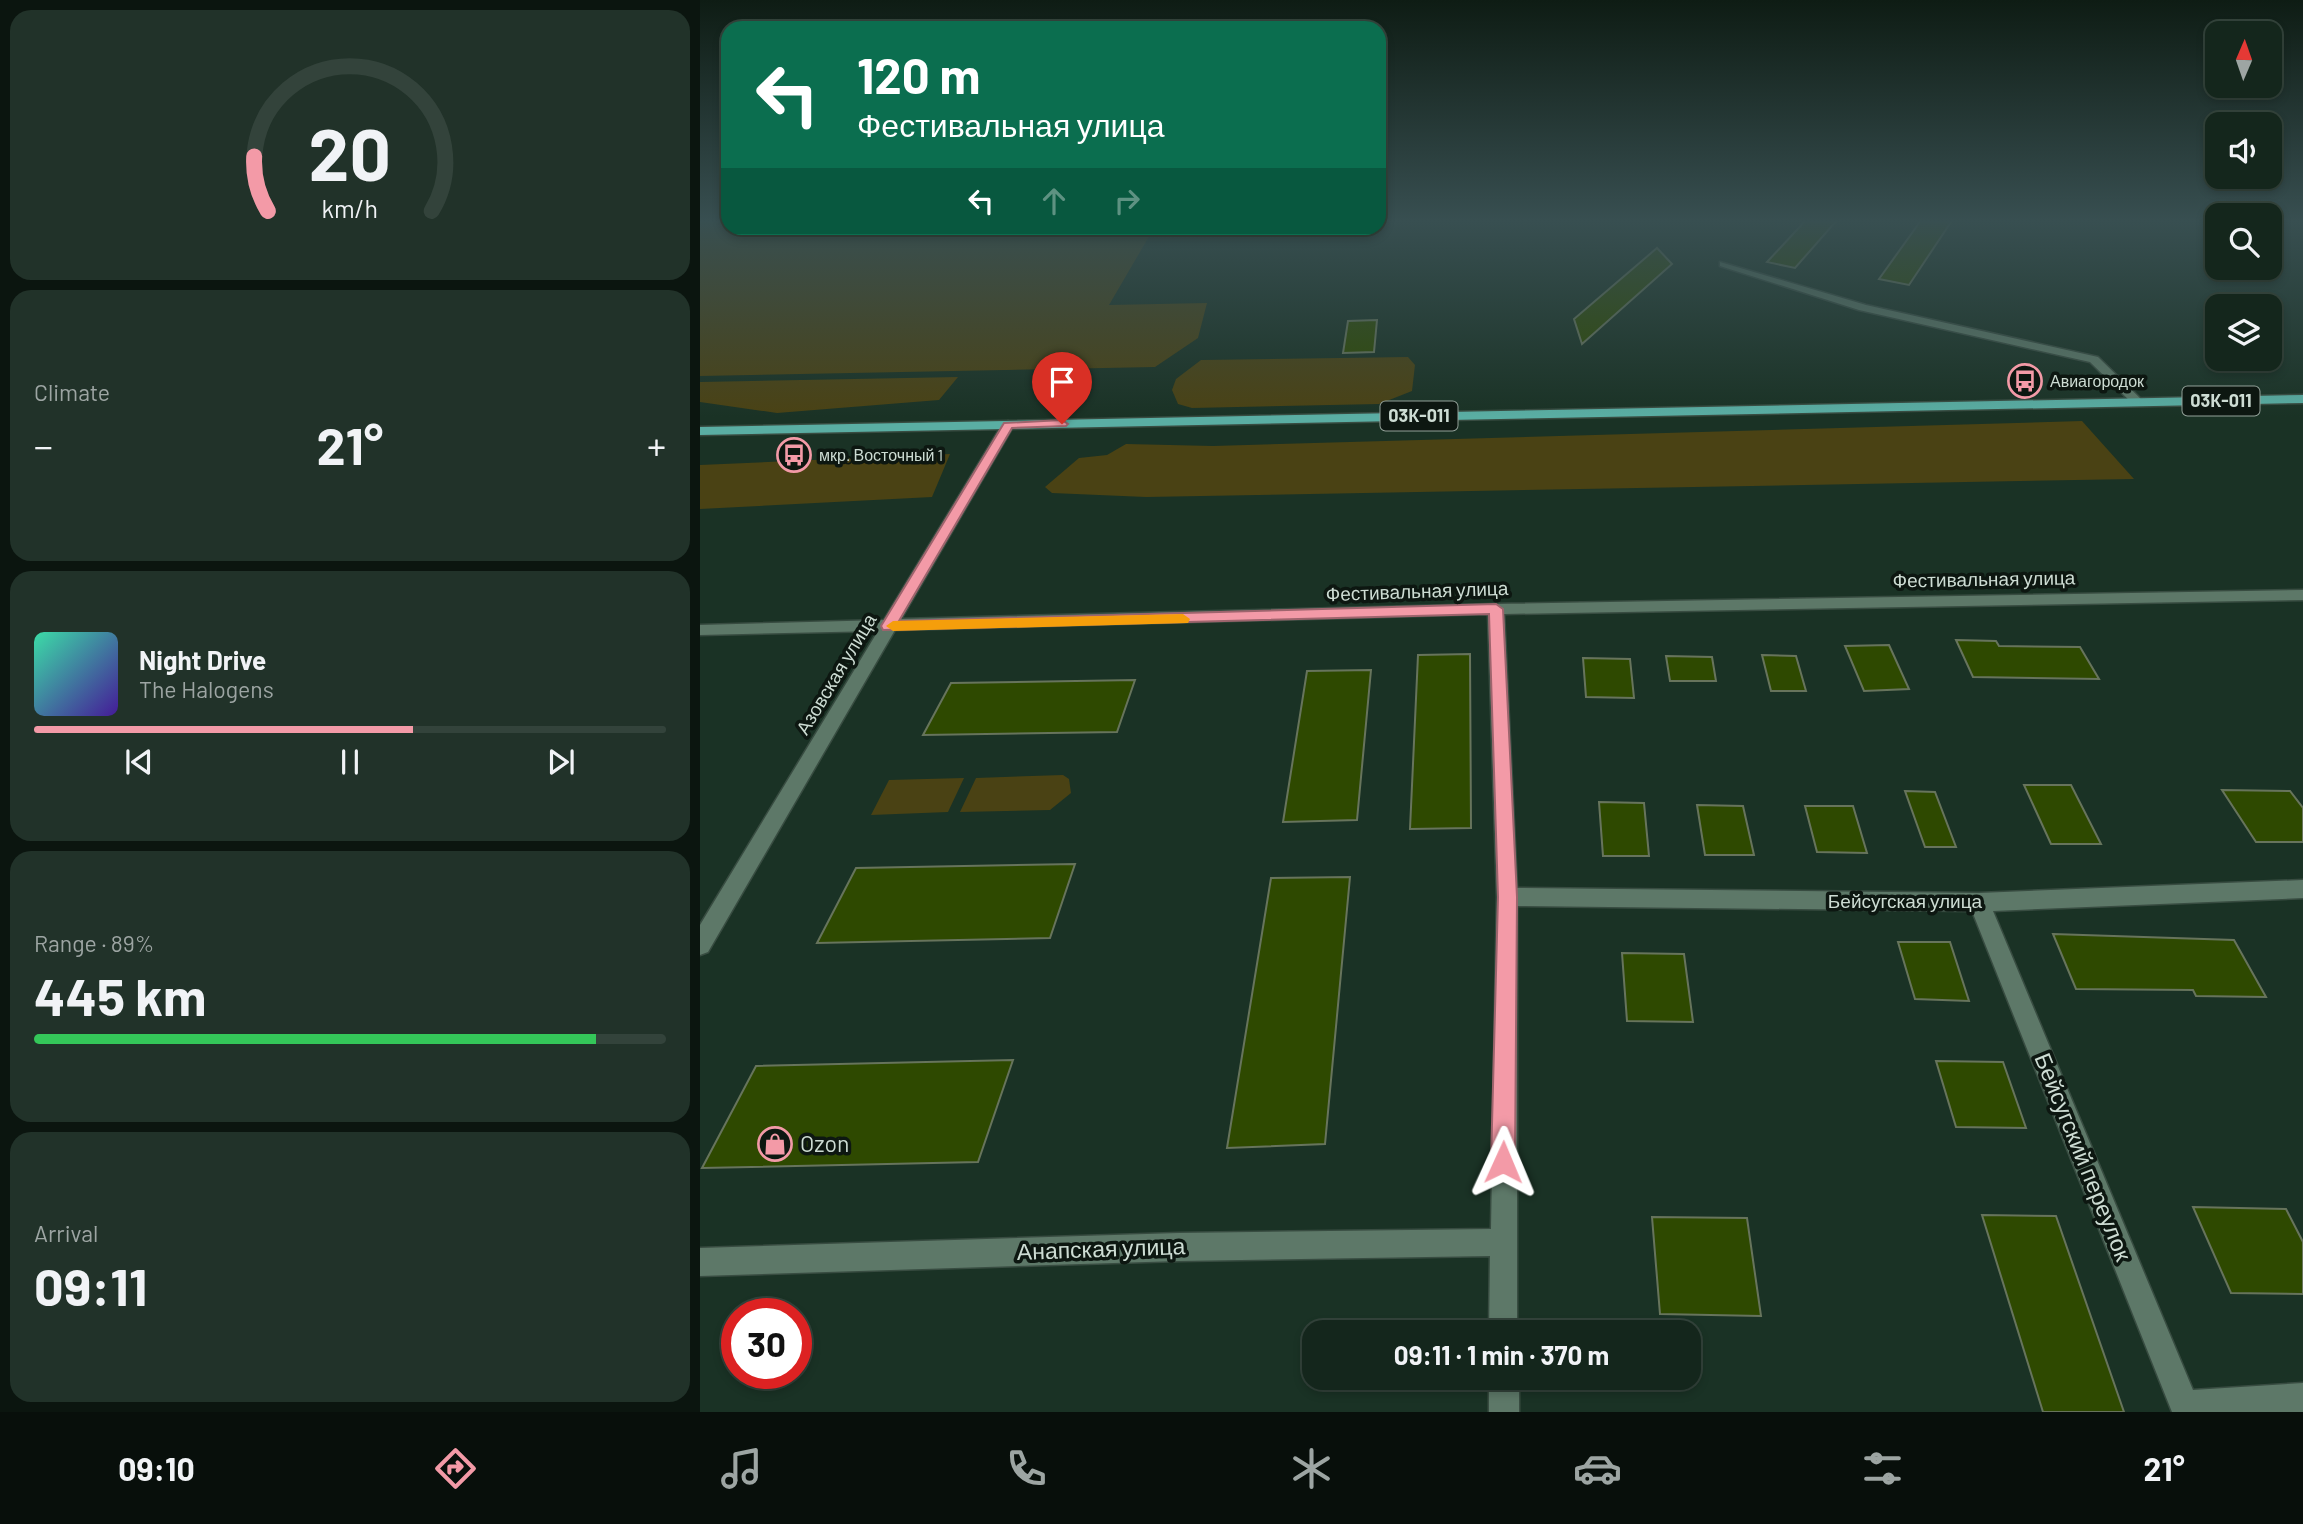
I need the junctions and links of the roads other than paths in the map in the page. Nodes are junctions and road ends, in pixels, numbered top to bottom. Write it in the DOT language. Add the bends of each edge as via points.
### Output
graph roads {
  1 [pos="1789,285"];
  2 [pos="2303,399"];
  3 [pos="2138,402"];
  4 [pos="1008,425"];
  5 [pos="700,431"];
  6 [pos="2303,595"];
  7 [pos="1496,609"];
  8 [pos="888,626"];
  9 [pos="700,630"];
  10 [pos="2303,889"];
  11 [pos="1507,897"];
  12 [pos="1979,902"];
  13 [pos="700,945"];
  14 [pos="1502,1242"];
  15 [pos="700,1262"];
  16 [pos="1503,1320"];
  17 [pos="1504,1390"];
  18 [pos="2303,1398"];
  19 [pos="2186,1409"];
  20 [pos="1504,1412"];
  1 -- 3 [label="street" via="1863,308 2094,359"];
  2 -- 3 [label="main road, 03К-011"];
  3 -- 4 [label="main road, 03К-011"];
  4 -- 5 [label="main road, 03К-011"];
  4 -- 8 [label="street, Азовская улица"];
  6 -- 7 [label="street, Фестивальная улица"];
  7 -- 8 [label="street, Фестивальная улица"];
  7 -- 11 [label="street"];
  8 -- 9 [label="street, Фестивальная улица"];
  8 -- 13 [label="street, Азовская улица"];
  10 -- 12 [label="street, Бейсугская улица"];
  11 -- 12 [label="street, Бейсугская улица"];
  11 -- 14 [label="street"];
  12 -- 19 [label="street, Бейсугский переулок"];
  14 -- 15 [label="street, Анапская улица"];
  14 -- 16 [label="street"];
  17 -- 20 [label="street"];
  18 -- 19 [label="street"];
}
